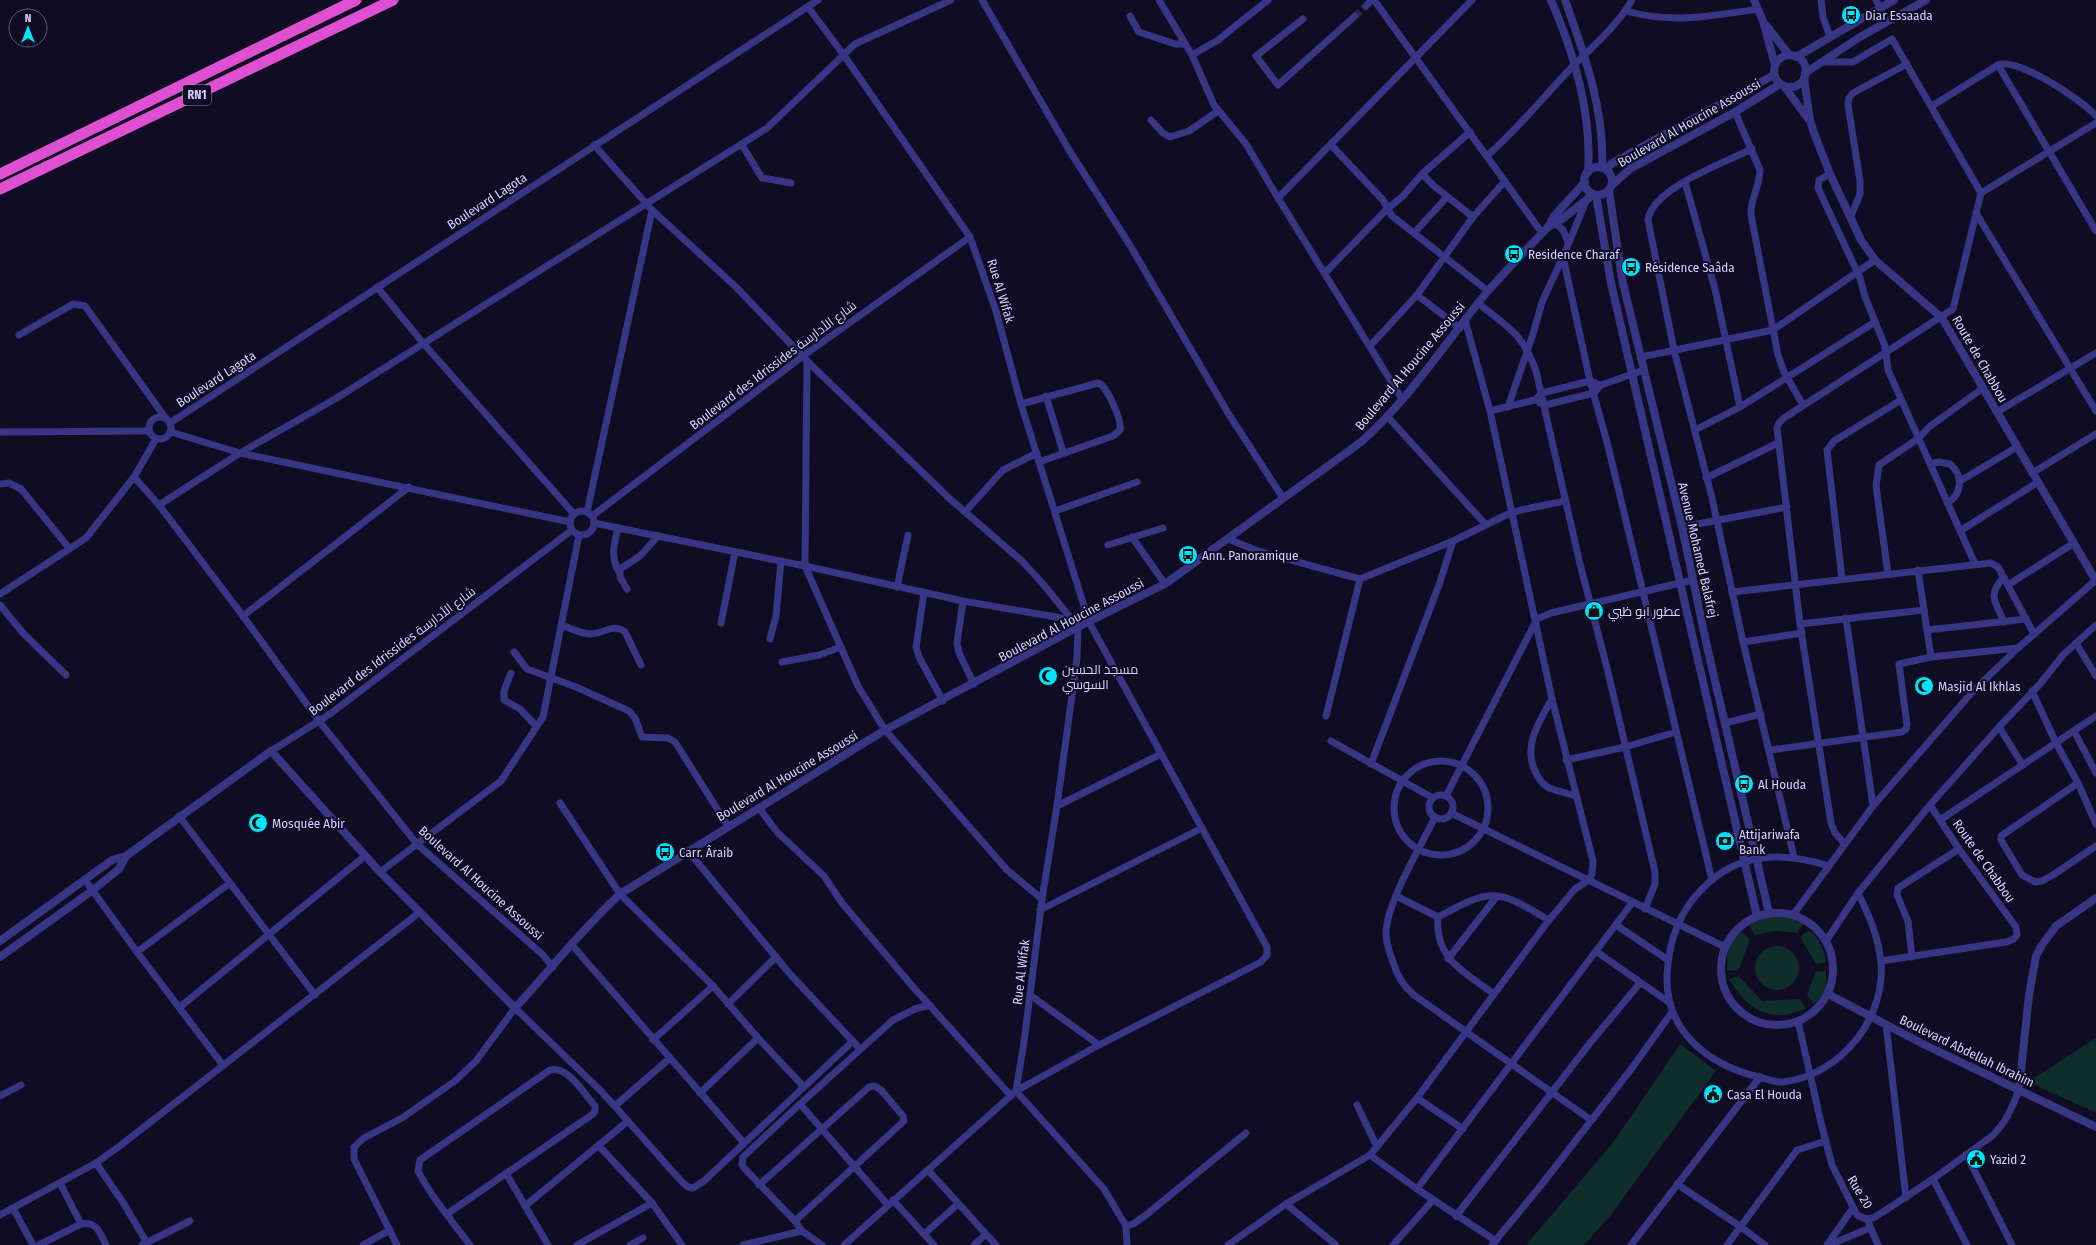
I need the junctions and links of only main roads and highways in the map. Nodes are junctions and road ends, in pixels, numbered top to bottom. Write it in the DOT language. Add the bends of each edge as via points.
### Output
graph roads {
  1 [pos="356,0"];
  2 [pos="393,0"];
  3 [pos="0,174"];
  4 [pos="0,189"];
  1 -- 3 [label="highway, RN1"];
  2 -- 4 [label="highway, RN1"];
}
